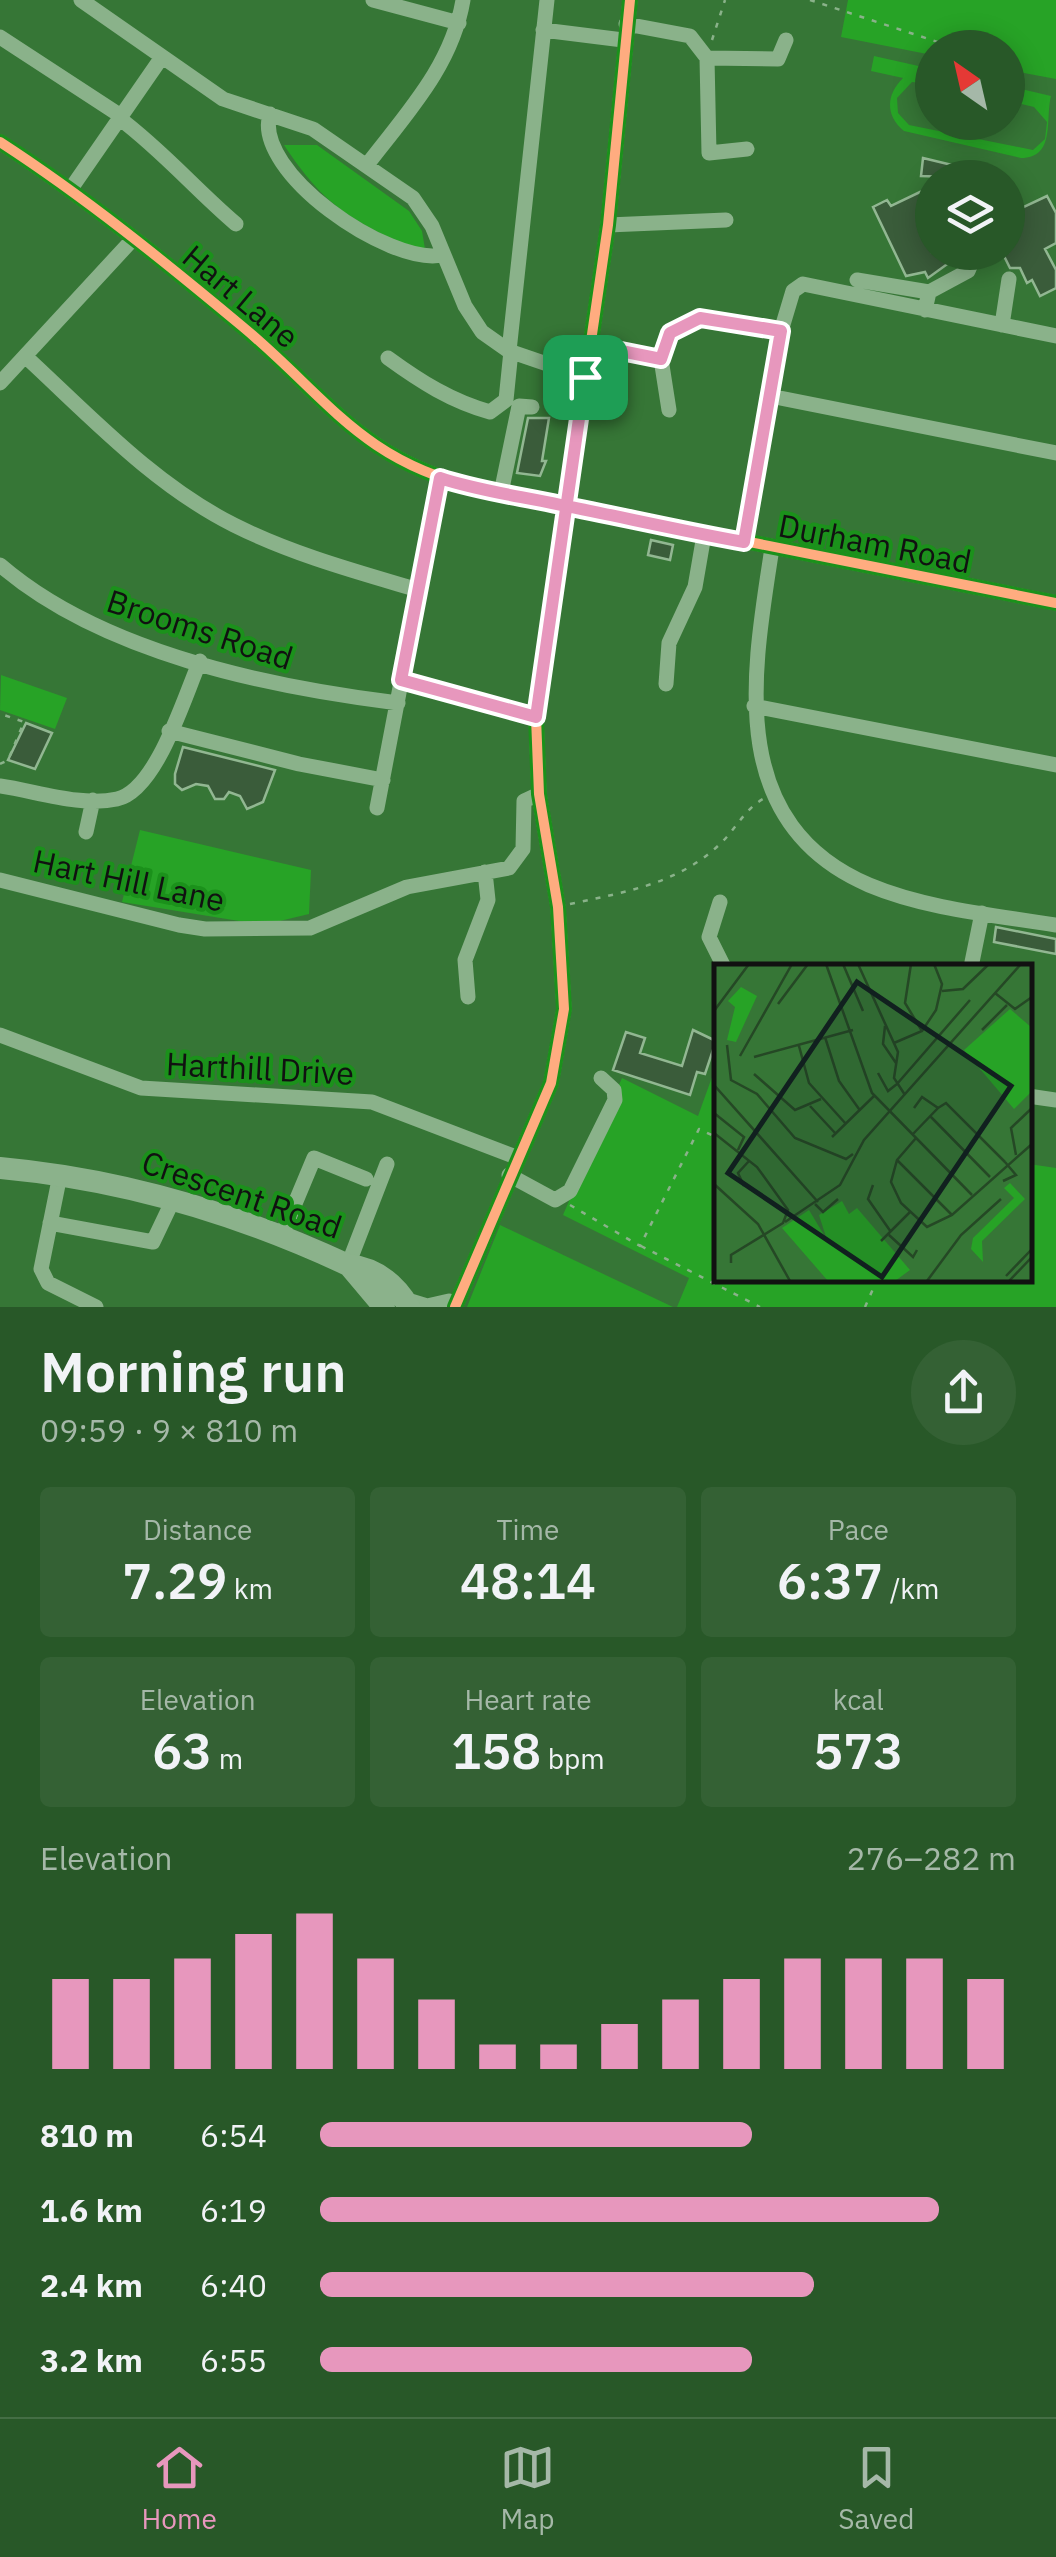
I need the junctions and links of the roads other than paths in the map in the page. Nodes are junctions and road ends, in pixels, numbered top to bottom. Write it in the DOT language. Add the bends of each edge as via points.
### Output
graph roads {
  1 [pos="81,0"];
  2 [pos="373,0"];
  3 [pos="463,0"];
  4 [pos="547,0"];
  5 [pos="630,0"];
  6 [pos="459,22"];
  7 [pos="542,30"];
  8 [pos="624,32"];
  9 [pos="0,36"];
  10 [pos="786,40"];
  11 [pos="705,54"];
  12 [pos="162,57"];
  13 [pos="270,114"];
  14 [pos="120,117"];
  15 [pos="0,142"];
  16 [pos="747,150"];
  17 [pos="368,166"];
  18 [pos="70,190"];
  19 [pos="726,220"];
  20 [pos="236,224"];
  21 [pos="608,225"];
  22 [pos="133,239"];
  23 [pos="442,255"];
  24 [pos="968,270"];
  25 [pos="1009,279"];
  26 [pos="857,280"];
  27 [pos="929,292"];
  28 [pos="926,310"];
  29 [pos="1002,325"];
  30 [pos="781,331"];
  31 [pos="1056,336"];
  32 [pos="510,351"];
  33 [pos="25,356"];
  34 [pos="388,358"];
  35 [pos="585,377"];
  36 [pos="0,384"];
  37 [pos="770,396"];
  38 [pos="532,406"];
  39 [pos="669,410"];
  40 [pos="1056,454"];
  41 [pos="440,478"];
  42 [pos="501,493"];
  43 [pos="568,506"];
  44 [pos="704,535"];
  45 [pos="744,542"];
  46 [pos="772,548"];
  47 [pos="0,566"];
  48 [pos="416,590"];
  49 [pos="1056,603"];
  50 [pos="200,662"];
  51 [pos="666,684"];
  52 [pos="398,703"];
  53 [pos="754,706"];
  54 [pos="169,731"];
  55 [pos="1056,765"];
  56 [pos="383,780"];
  57 [pos="0,786"];
  58 [pos="539,794"];
  59 [pos="92,800"];
  60 [pos="376,808"];
  61 [pos="86,832"];
  62 [pos="485,872"];
  63 [pos="0,880"];
  64 [pos="720,902"];
  65 [pos="982,913"];
  66 [pos="1056,926"];
  67 [pos="722,964"];
  68 [pos="972,964"];
  69 [pos="468,997"];
  70 [pos="0,1035"];
  71 [pos="601,1078"];
  72 [pos="1031,1096"];
  73 [pos="1056,1100"];
  74 [pos="516,1157"];
  75 [pos="387,1164"];
  76 [pos="0,1168"];
  77 [pos="60,1175"];
  78 [pos="509,1175"];
  79 [pos="366,1179"];
  80 [pos="173,1200"];
  81 [pos="50,1223"];
  82 [pos="281,1237"];
  83 [pos="348,1265"];
  84 [pos="399,1304"];
  85 [pos="449,1305"];
  86 [pos="96,1307"];
  1 -- 12 [label="street"];
  2 -- 6 [label="street"];
  3 -- 6 [label="street"];
  4 -- 7 [label="street"];
  5 -- 8 [label="street"];
  6 -- 17 [label="street" via="437,74"];
  7 -- 8 [label="street"];
  7 -- 32 [label="street"];
  8 -- 11 [label="street" via="676,30"];
  8 -- 21 [label="street"];
  9 -- 14 [label="street"];
  10 -- 11 [label="street" via="778,60"];
  11 -- 16 [label="street" via="709,153"];
  12 -- 13 [label="street" via="223,99"];
  12 -- 14 [label="street"];
  13 -- 17 [label="street" via="313,129"];
  13 -- 23 [label="street" via="274,144 319,204 413,256"];
  14 -- 18 [label="street"];
  14 -- 20 [label="street"];
  15 -- 18 [label="street, Hart Lane"];
  17 -- 23 [label="street" via="414,198"];
  18 -- 22 [label="street, Hart Lane"];
  19 -- 21 [label="street"];
  21 -- 35 [label="street"];
  22 -- 33 [label="street"];
  22 -- 41 [label="street, Hart Lane" via="264,345 355,434"];
  23 -- 32 [label="street" via="482,332"];
  24 -- 27 [label="street"];
  25 -- 29 [label="street"];
  26 -- 27 [label="street"];
  27 -- 28 [label="street"];
  28 -- 29 [label="street"];
  28 -- 30 [label="street" via="803,284 792,291"];
  29 -- 31 [label="street"];
  30 -- 37 [label="street"];
  30 -- 39 [label="street" via="700,318 670,333 661,359"];
  32 -- 34 [label="street" via="506,400 490,412 423,384"];
  32 -- 35 [label="street"];
  33 -- 36 [label="street"];
  33 -- 48 [label="street" via="149,470 230,524 299,554"];
  35 -- 43 [label="street"];
  37 -- 40 [label="street"];
  37 -- 45 [label="street"];
  38 -- 42 [label="street" via="519,406"];
  41 -- 42 [label="street, Hart Lane"];
  41 -- 48 [label="street"];
  42 -- 43 [label="street, Hart Lane"];
  43 -- 44 [label="street, Durham Road"];
  43 -- 58 [label="street" via="536,717"];
  44 -- 45 [label="street, Durham Road"];
  44 -- 51 [label="street" via="695,586 669,643"];
  45 -- 46 [label="street, Durham Road"];
  46 -- 49 [label="street, Durham Road"];
  46 -- 53 [label="street"];
  47 -- 50 [label="street, Brooms Road" via="94,626"];
  48 -- 52 [label="street"];
  50 -- 52 [label="street, Brooms Road" via="298,690"];
  50 -- 54 [label="street"];
  52 -- 56 [label="street"];
  53 -- 55 [label="street"];
  53 -- 65 [label="street" via="758,749 773,793 798,832 829,862 868,884"];
  54 -- 56 [label="street"];
  54 -- 59 [label="street" via="149,777 131,794"];
  56 -- 60 [label="street"];
  57 -- 59 [label="street"];
  58 -- 62 [label="street, Hart Hill Lane" via="524,801 516,862"];
  58 -- 74 [label="street" via="558,907 564,1009 551,1082"];
  59 -- 61 [label="street"];
  62 -- 63 [label="street, Hart Hill Lane" via="406,887 299,930 178,925"];
  62 -- 69 [label="street" via="488,900 465,960"];
  64 -- 67 [label="street" via="709,937"];
  65 -- 66 [label="street"];
  65 -- 68 [label="street"];
  70 -- 74 [label="street, Harthill Drive" via="140,1088 372,1102"];
  71 -- 78 [label="street" via="615,1100 570,1191 560,1200"];
  72 -- 73 [label="street"];
  74 -- 78 [label="street"];
  75 -- 83 [label="street"];
  76 -- 77 [label="highway, Crescent Road"];
  77 -- 80 [label="highway, Crescent Road"];
  77 -- 81 [label="street"];
  78 -- 85 [label="street"];
  79 -- 82 [label="street" via="314,1158"];
  80 -- 81 [label="street" via="153,1242"];
  80 -- 82 [label="highway, Crescent Road"];
  81 -- 86 [label="street" via="44,1276"];
  82 -- 83 [label="highway, Crescent Road"];
  83 -- 84 [label="highway, Crescent Road" via="372,1270"];
  84 -- 85 [label="street, Crescent Road"];
}
